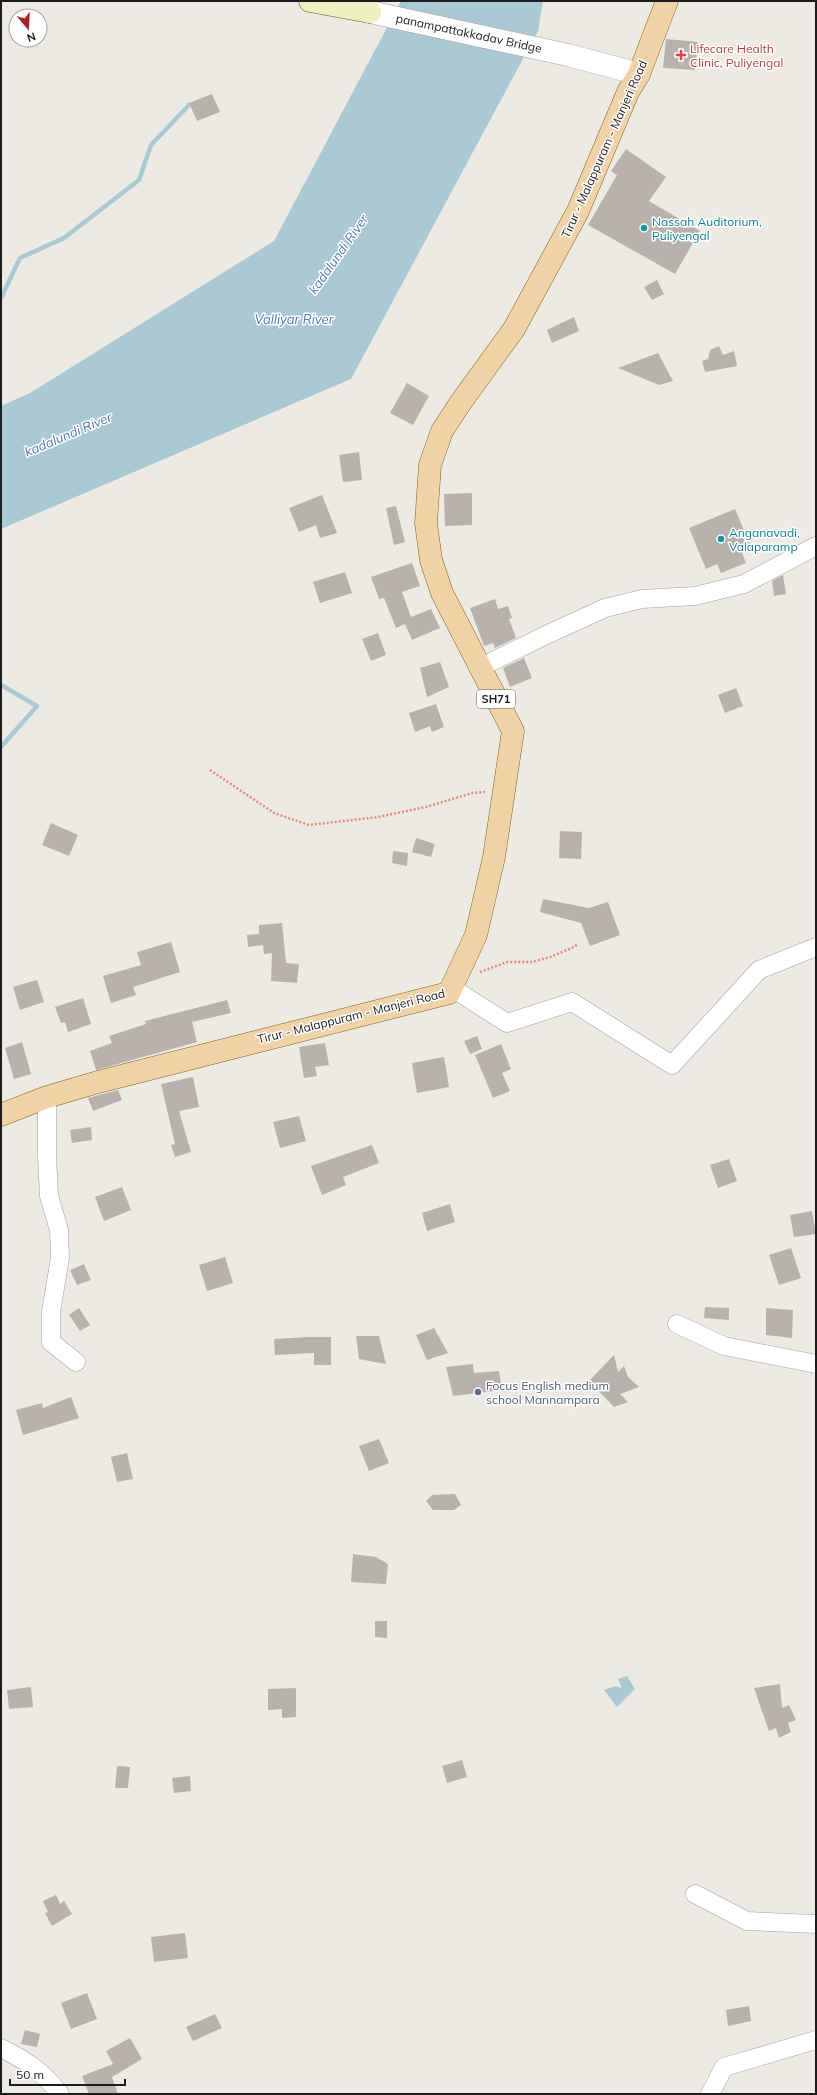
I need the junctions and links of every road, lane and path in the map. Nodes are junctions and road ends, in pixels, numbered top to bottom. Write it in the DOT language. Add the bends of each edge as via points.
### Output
graph roads {
  1 [pos="310,1"];
  2 [pos="667,1"];
  3 [pos="370,12"];
  4 [pos="639,74"];
  5 [pos="816,546"];
  6 [pos="481,668"];
  7 [pos="210,770"];
  8 [pos="504,791"];
  9 [pos="578,944"];
  10 [pos="816,947"];
  11 [pos="475,974"];
  12 [pos="452,988"];
  13 [pos="47,1097"];
  14 [pos="1,1115"];
  15 [pos="677,1324"];
  16 [pos="76,1362"];
  17 [pos="816,1364"];
  18 [pos="695,1894"];
  19 [pos="816,1924"];
  20 [pos="816,2040"];
  21 [pos="1,2048"];
  22 [pos="60,2094"];
  23 [pos="710,2094"];
  1 -- 3 [label="main road"];
  2 -- 4 [label="main road, Tirur - Malappuram - Manjeri Road / SH71"];
  3 -- 4 [label="street, panampattakkadav Bridge" via="568,55"];
  4 -- 6 [label="main road, Tirur - Malappuram - Manjeri Road / SH71" via="628,92 578,211 514,329 442,431 430,465 426,523 431,560 442,593"];
  5 -- 6 [label="street" via="744,584 695,596 642,598 605,608"];
  6 -- 8 [label="main road, Tirur - Malappuram - Manjeri Road / SH71" via="513,731"];
  7 -- 8 [label="path" via="274,813 309,825 378,817 426,807 472,793"];
  8 -- 12 [label="main road, Tirur - Malappuram - Manjeri Road / SH71" via="494,857 476,935"];
  9 -- 11 [label="path" via="550,957 532,962 507,962"];
  10 -- 12 [label="street" via="759,970 672,1065 572,1002 507,1022"];
  12 -- 13 [label="main road, Tirur - Malappuram - Manjeri Road" via="449,993 204,1054"];
  13 -- 14 [label="main road, Tirur - Malappuram - Manjeri Road"];
  13 -- 16 [label="street" via="49,1196 59,1230 60,1251 50,1312 51,1342"];
  15 -- 17 [label="street" via="724,1346"];
  18 -- 19 [label="street" via="747,1921"];
  20 -- 23 [label="street" via="724,2067"];
  21 -- 22 [label="street" via="42,2072"];
}
